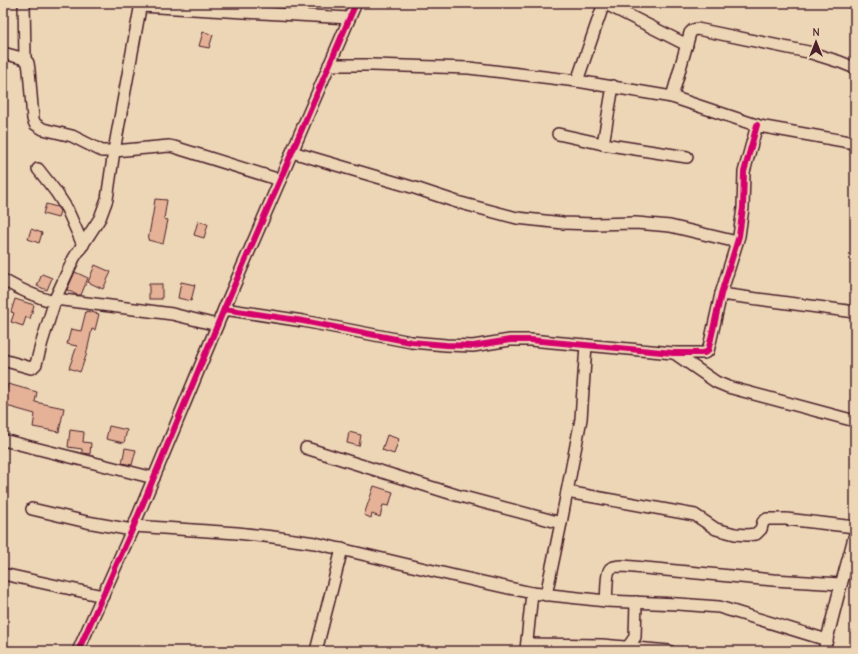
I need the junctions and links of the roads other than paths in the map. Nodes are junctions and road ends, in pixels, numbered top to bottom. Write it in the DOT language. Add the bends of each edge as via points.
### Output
graph roads {
  1 [pos="24,3"];
  2 [pos="356,3"];
  3 [pos="141,4"];
  4 [pos="349,18"];
  5 [pos="687,45"];
  6 [pos="3,53"];
  7 [pos="25,59"];
  8 [pos="329,65"];
  9 [pos="855,68"];
  10 [pos="577,81"];
  11 [pos="613,86"];
  12 [pos="672,97"];
  13 [pos="757,125"];
  14 [pos="558,134"];
  15 [pos="855,143"];
  16 [pos="603,144"];
  17 [pos="114,152"];
  18 [pos="292,152"];
  19 [pos="687,157"];
  20 [pos="38,169"];
  21 [pos="280,180"];
  22 [pos="737,242"];
  23 [pos="83,245"];
  24 [pos="3,280"];
  25 [pos="721,294"];
  26 [pos="55,301"];
  27 [pos="224,309"];
  28 [pos="855,312"];
  29 [pos="217,325"];
  30 [pos="586,345"];
  31 [pos="673,353"];
  32 [pos="3,360"];
  33 [pos="855,421"];
  34 [pos="3,440"];
  35 [pos="306,448"];
  36 [pos="154,478"];
  37 [pos="567,492"];
  38 [pos="32,509"];
  39 [pos="561,523"];
  40 [pos="133,528"];
  41 [pos="855,528"];
  42 [pos="855,534"];
  43 [pos="342,549"];
  44 [pos="3,574"];
  45 [pos="841,584"];
  46 [pos="532,593"];
  47 [pos="546,595"];
  48 [pos="103,596"];
  49 [pos="606,601"];
  50 [pos="636,602"];
  51 [pos="635,637"];
  52 [pos="825,646"];
  53 [pos="526,647"];
  54 [pos="628,647"];
  55 [pos="601,648"];
  56 [pos="645,648"];
  57 [pos="78,651"];
  58 [pos="316,651"];
  59 [pos="669,651"];
  1 -- 7 [label="street"];
  2 -- 4 [label="street"];
  3 -- 4 [label="street"];
  3 -- 17 [label="street"];
  4 -- 8 [label="street"];
  5 -- 9 [label="street" via="690,33 697,29 808,52"];
  5 -- 10 [label="street" via="604,3"];
  5 -- 12 [label="street"];
  6 -- 7 [label="street"];
  7 -- 17 [label="street" via="28,63 33,119 36,124 43,129 72,136 102,151"];
  8 -- 10 [label="street" via="469,68"];
  8 -- 18 [label="street"];
  10 -- 11 [label="street"];
  11 -- 12 [label="street"];
  11 -- 16 [label="street"];
  12 -- 13 [label="street"];
  13 -- 15 [label="street"];
  13 -- 22 [label="street" via="744,172 743,208"];
  14 -- 16 [label="street"];
  16 -- 19 [label="street"];
  17 -- 21 [label="street" via="170,146"];
  17 -- 23 [label="street" via="107,198 100,218"];
  18 -- 21 [label="street"];
  18 -- 22 [label="street" via="517,218 563,223 670,226"];
  20 -- 23 [label="street" via="67,209"];
  21 -- 27 [label="street"];
  22 -- 25 [label="street"];
  23 -- 26 [label="street" via="74,258"];
  24 -- 26 [label="street" via="40,298"];
  25 -- 28 [label="street"];
  25 -- 31 [label="street" via="708,351 704,354"];
  26 -- 29 [label="street" via="172,314"];
  26 -- 32 [label="street" via="36,364 31,368"];
  27 -- 29 [label="street"];
  27 -- 30 [label="street" via="303,320 411,342 473,346 510,340 530,340"];
  29 -- 36 [label="street"];
  30 -- 31 [label="street"];
  30 -- 37 [label="street" via="581,419"];
  31 -- 33 [label="street" via="716,382 728,387"];
  34 -- 36 [label="street"];
  35 -- 39 [label="street" via="456,496"];
  36 -- 40 [label="street"];
  37 -- 39 [label="street"];
  37 -- 41 [label="street" via="695,515 716,529 735,534 756,534 767,519"];
  38 -- 40 [label="street" via="87,522"];
  39 -- 47 [label="street"];
  40 -- 43 [label="street" via="230,532"];
  40 -- 48 [label="street"];
  42 -- 45 [label="street"];
  43 -- 46 [label="street"];
  43 -- 58 [label="street"];
  44 -- 48 [label="street"];
  45 -- 49 [label="street" via="622,566 610,569"];
  45 -- 52 [label="street"];
  46 -- 47 [label="street"];
  46 -- 53 [label="street"];
  47 -- 49 [label="street"];
  48 -- 57 [label="street"];
  49 -- 50 [label="street"];
  50 -- 51 [label="street"];
  50 -- 52 [label="street" via="719,607"];
  51 -- 54 [label="street"];
  51 -- 56 [label="street"];
  53 -- 55 [label="street"];
  54 -- 55 [label="street"];
  54 -- 56 [label="street"];
  56 -- 59 [label="street"];
}
